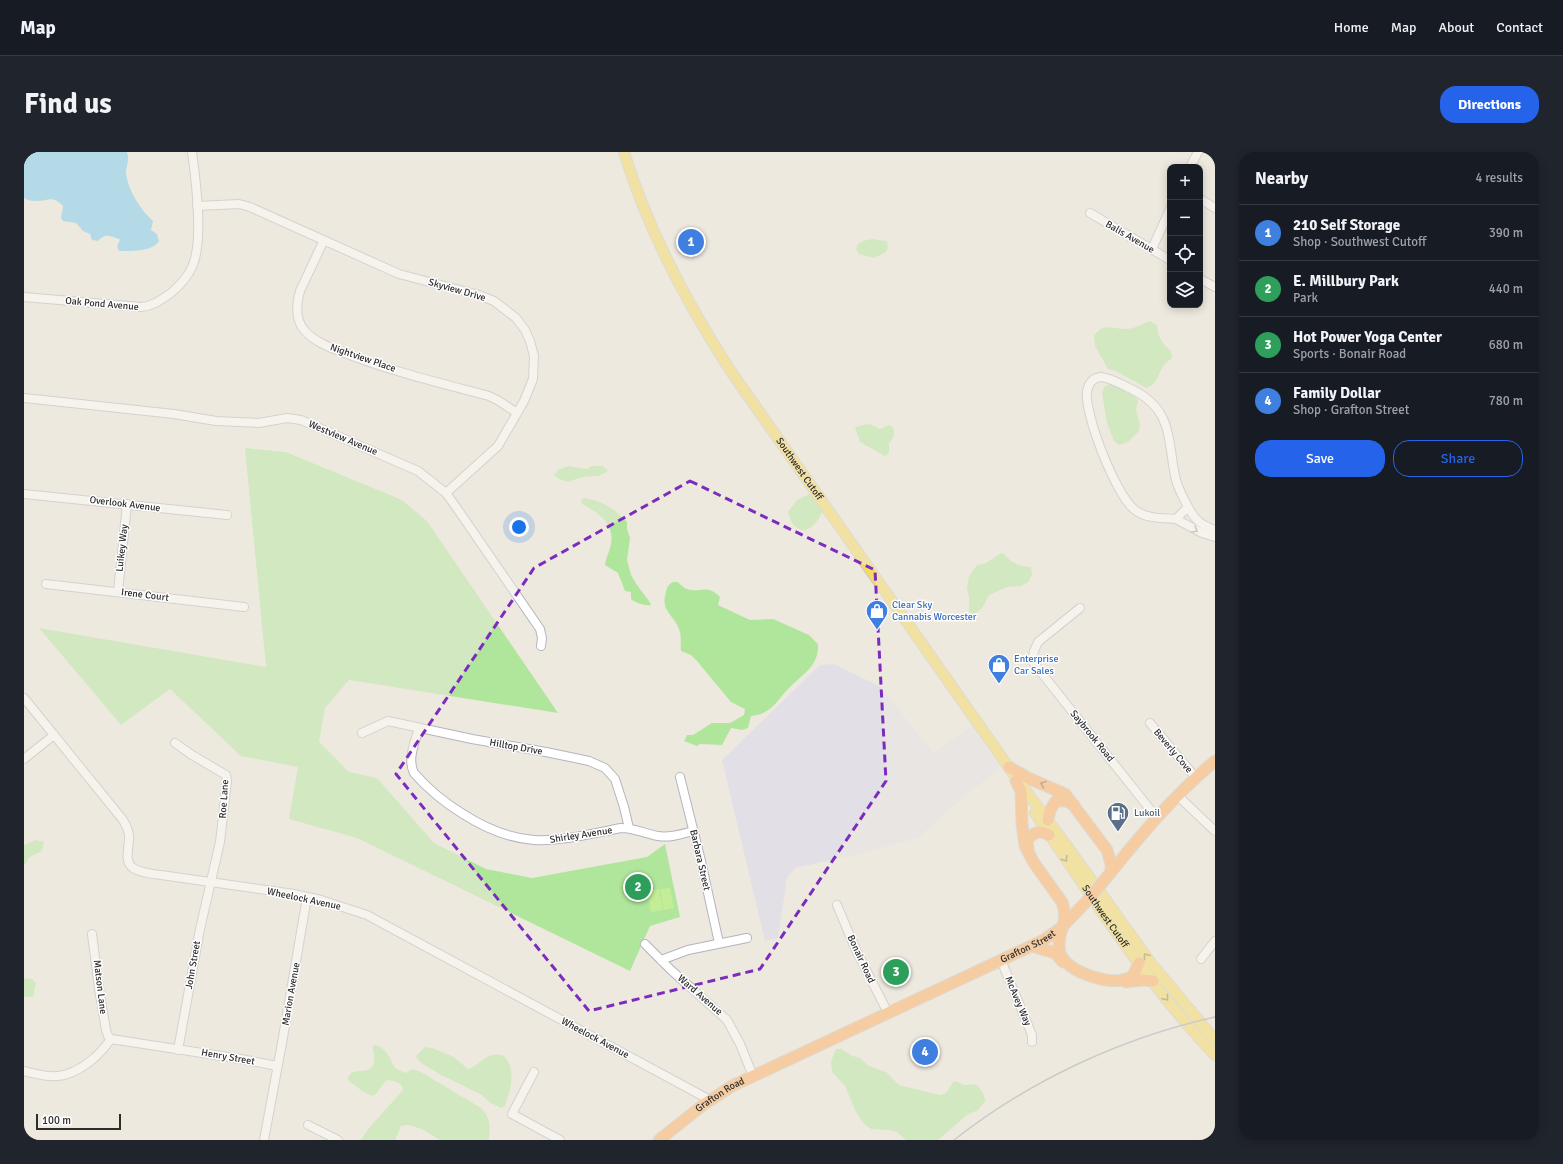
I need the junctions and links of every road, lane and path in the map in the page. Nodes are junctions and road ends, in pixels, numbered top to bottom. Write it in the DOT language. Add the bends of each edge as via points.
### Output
graph roads {
  1 [pos="192,152"];
  2 [pos="624,152"];
  3 [pos="1198,152"];
  4 [pos="1192,164"];
  5 [pos="1202,200"];
  6 [pos="197,206"];
  7 [pos="1215,208"];
  8 [pos="1090,213"];
  9 [pos="1167,216"];
  10 [pos="324,240"];
  11 [pos="1152,249"];
  12 [pos="1167,258"];
  13 [pos="1203,281"];
  14 [pos="1215,287"];
  15 [pos="24,297"];
  16 [pos="24,398"];
  17 [pos="517,412"];
  18 [pos="446,493"];
  19 [pos="24,494"];
  20 [pos="127,504"];
  21 [pos="1188,507"];
  22 [pos="227,515"];
  23 [pos="1176,519"];
  24 [pos="1215,530"];
  25 [pos="1215,537"];
  26 [pos="46,584"];
  27 [pos="118,592"];
  28 [pos="244,607"];
  29 [pos="1080,608"];
  30 [pos="541,646"];
  31 [pos="24,698"];
  32 [pos="1150,723"];
  33 [pos="419,728"];
  34 [pos="362,733"];
  35 [pos="54,735"];
  36 [pos="175,743"];
  37 [pos="24,759"];
  38 [pos="1215,761"];
  39 [pos="1008,767"];
  40 [pos="680,778"];
  41 [pos="1196,778"];
  42 [pos="1019,786"];
  43 [pos="1178,796"];
  44 [pos="1074,805"];
  45 [pos="1157,818"];
  46 [pos="1048,820"];
  47 [pos="629,828"];
  48 [pos="693,831"];
  49 [pos="1215,831"];
  50 [pos="1049,835"];
  51 [pos="1107,850"];
  52 [pos="1126,853"];
  53 [pos="1109,874"];
  54 [pos="212,882"];
  55 [pos="307,897"];
  56 [pos="837,904"];
  57 [pos="1083,905"];
  58 [pos="1062,928"];
  59 [pos="92,934"];
  60 [pos="747,938"];
  61 [pos="1215,941"];
  62 [pos="719,943"];
  63 [pos="645,944"];
  64 [pos="1032,946"];
  65 [pos="1201,959"];
  66 [pos="661,960"];
  67 [pos="1001,960"];
  68 [pos="1139,963"];
  69 [pos="1153,981"];
  70 [pos="888,1013"];
  71 [pos="111,1039"];
  72 [pos="1215,1040"];
  73 [pos="1032,1042"];
  74 [pos="178,1050"];
  75 [pos="1215,1055"];
  76 [pos="788,1060"];
  77 [pos="277,1066"];
  78 [pos="24,1071"];
  79 [pos="534,1072"];
  80 [pos="753,1076"];
  81 [pos="710,1100"];
  82 [pos="308,1125"];
  83 [pos="264,1140"];
  84 [pos="338,1140"];
  85 [pos="560,1140"];
  86 [pos="659,1140"];
  1 -- 6 [label="street, Oak Pond Avenue"];
  2 -- 39 [label="main road, Southwest Cutoff" via="659,243 710,340"];
  3 -- 4 [label="street"];
  5 -- 7 [label="street"];
  6 -- 10 [label="street, Skyview Drive" via="244,206"];
  6 -- 15 [label="street, Oak Pond Avenue" via="198,241 194,264 175,289 160,301 141,307"];
  8 -- 11 [label="street, Balis Avenue"];
  9 -- 11 [label="street"];
  10 -- 17 [label="street, Skyview Drive" via="399,274 494,301 516,318 525,330 534,356 533,379"];
  10 -- 17 [label="street, Nightview Place" via="297,299 299,323 313,339 357,358 489,396"];
  11 -- 12 [label="street, Balis Avenue"];
  13 -- 14 [label="street"];
  16 -- 18 [label="street, Westview Avenue" via="216,421 259,423 287,418 301,420 418,471"];
  17 -- 18 [label="street, Skyview Drive" via="498,446"];
  18 -- 30 [label="street, Westview Avenue" via="540,630"];
  19 -- 20 [label="street, Overlook Avenue"];
  20 -- 22 [label="street, Overlook Avenue"];
  20 -- 27 [label="street, Luikey Way"];
  21 -- 23 [label="street"];
  21 -- 23 [label="street" via="1176,478 1166,426 1158,410 1148,399 1131,388 1104,377 1095,378 1087,391 1089,407 1098,442 1123,496 1133,509 1144,515"];
  21 -- 24 [label="street" via="1198,522"];
  23 -- 25 [label="street, one-way"];
  26 -- 27 [label="street, Irene Court"];
  27 -- 28 [label="street, Irene Court"];
  29 -- 45 [label="street, Saybrook Road" via="1038,642 1032,661"];
  31 -- 35 [label="street, Wheelock Avenue"];
  32 -- 41 [label="street, Beverly Cove"];
  33 -- 34 [label="street, Hilltop Drive" via="388,721"];
  33 -- 47 [label="street, Hilltop Drive" via="546,752 599,765 612,775 618,784"];
  33 -- 47 [label="street, Shirley Avenue" via="411,760 414,773 441,798 485,827 513,838 532,841 570,838"];
  35 -- 37 [label="street"];
  35 -- 54 [label="street, Wheelock Avenue" via="126,825 129,840 128,861 133,868 144,872"];
  36 -- 54 [label="street, Roe Lane" via="226,775 220,842"];
  38 -- 41 [label="highway, Grafton Street"];
  39 -- 42 [label="main road, Southwest Cutoff"];
  44 -- 39 [label="highway, one-way" via="1060,791"];
  39 -- 46 [label="main road, Southwest Cutoff"];
  40 -- 48 [label="street, Barbara Street"];
  41 -- 43 [label="highway, Grafton Street"];
  42 -- 50 [label="main road, Southwest Cutoff"];
  42 -- 58 [label="highway" via="1025,846 1062,902 1065,916"];
  43 -- 45 [label="highway, Grafton Street"];
  43 -- 49 [label="street"];
  44 -- 46 [label="highway" via="1066,801 1056,801 1050,810"];
  44 -- 51 [label="highway"];
  45 -- 52 [label="highway, Grafton Street"];
  72 -- 46 [label="main road, Southwest Cutoff, one-way" via="1138,946"];
  47 -- 48 [label="street, Shirley Avenue" via="659,836"];
  48 -- 62 [label="street, Barbara Street"];
  50 -- 57 [label="highway" via="1036,832 1031,836 1027,841 1029,851 1064,903 1074,908"];
  50 -- 68 [label="main road, Southwest Cutoff, one-way"];
  51 -- 52 [label="highway"];
  51 -- 53 [label="highway" via="1111,864"];
  52 -- 53 [label="highway, Grafton Street"];
  53 -- 57 [label="highway, Grafton Street, bridge"];
  54 -- 55 [label="street, Wheelock Avenue"];
  54 -- 74 [label="street, John Street" via="200,929"];
  55 -- 77 [label="street, Marion Avenue"];
  55 -- 81 [label="street, Wheelock Avenue" via="347,908 380,921"];
  56 -- 70 [label="street, Bonair Road" via="856,950"];
  57 -- 58 [label="highway, Grafton Street"];
  58 -- 64 [label="highway, Grafton Street"];
  58 -- 68 [label="highway" via="1058,944 1061,955 1080,972 1114,981 1133,976"];
  59 -- 71 [label="street, Matson Lane" via="106,1030"];
  60 -- 62 [label="street"];
  61 -- 65 [label="street"];
  62 -- 66 [label="street" via="688,950"];
  63 -- 66 [label="street, Ward Avenue"];
  64 -- 67 [label="highway, Grafton Street"];
  64 -- 69 [label="highway" via="1054,953 1068,968 1092,981"];
  66 -- 80 [label="street, Ward Avenue" via="728,1020"];
  67 -- 70 [label="highway, Grafton Street"];
  67 -- 73 [label="street, McAvey Way" via="1032,1035"];
  68 -- 69 [label="main road, Southwest Cutoff"];
  69 -- 75 [label="main road, Southwest Cutoff, one-way"];
  70 -- 76 [label="highway, Grafton Street"];
  71 -- 74 [label="street, Henry Street"];
  71 -- 78 [label="street" via="97,1055 80,1068 65,1075 52,1076"];
  74 -- 77 [label="street, Henry Street"];
  76 -- 80 [label="highway, Grafton Road"];
  77 -- 83 [label="street, Marion Avenue"];
  79 -- 85 [label="street" via="512,1114"];
  80 -- 81 [label="highway, Grafton Road"];
  81 -- 86 [label="highway, Grafton Road"];
  82 -- 84 [label="street"];
}
